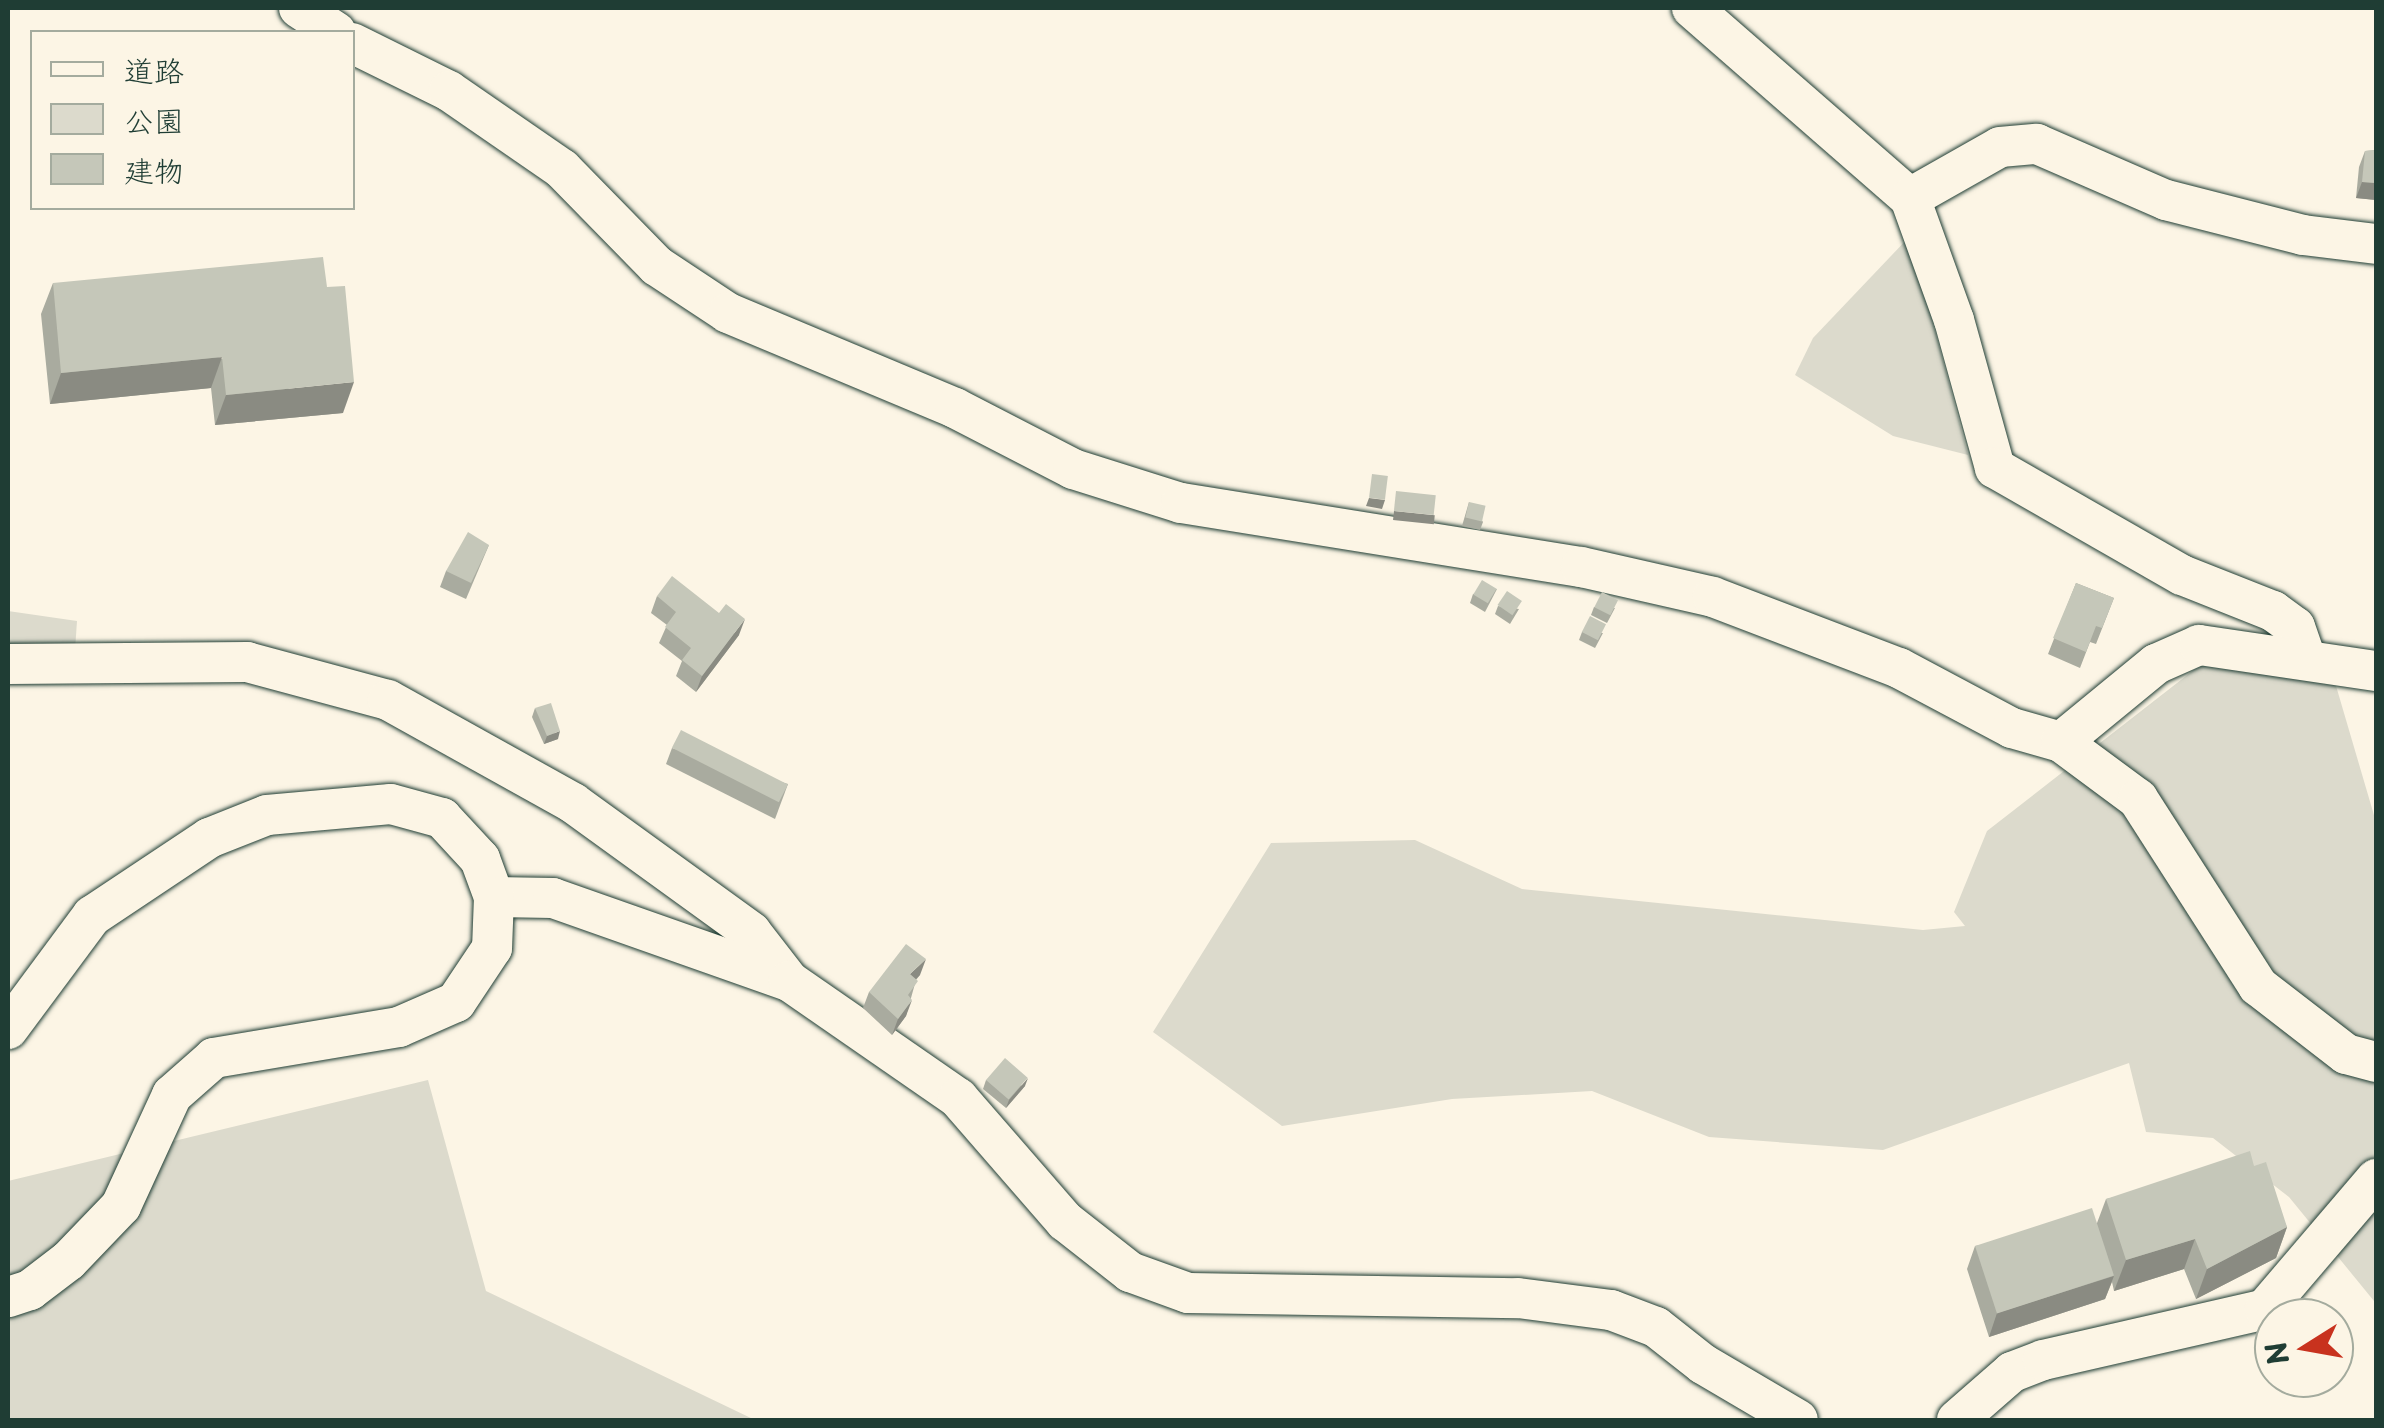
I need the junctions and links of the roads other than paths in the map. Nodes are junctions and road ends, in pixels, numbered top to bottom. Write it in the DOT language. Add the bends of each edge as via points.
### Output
graph roads {
  1 [pos="299,8"];
  2 [pos="1692,8"];
  3 [pos="333,30"];
  4 [pos="355,45"];
  5 [pos="1910,198"];
  6 [pos="2376,244"];
  7 [pos="2305,656"];
  8 [pos="8,664"];
  9 [pos="2376,672"];
  10 [pos="2061,742"];
  11 [pos="494,898"];
  12 [pos="789,981"];
  13 [pos="8,1029"];
  14 [pos="2376,1062"];
  15 [pos="2376,1179"];
  16 [pos="8,1297"];
  17 [pos="1798,1420"];
  18 [pos="1957,1420"];
  1 -- 3 [label="street"];
  2 -- 5 [label="street"];
  4 -- 10 [label="street" via="449,91 562,169 657,266 728,313 955,408 1073,470 1181,504 1581,567 1713,597 1899,668 2012,728"];
  5 -- 6 [label="street" via="2000,146 2037,144 2166,200 2304,235"];
  5 -- 7 [label="street" via="1954,320 1995,468 2182,575 2273,611 2295,627"];
  7 -- 9 [label="street"];
  7 -- 10 [label="street" via="2199,645 2156,664"];
  8 -- 12 [label="street" via="246,662 388,700 573,803 751,932"];
  10 -- 14 [label="street" via="2138,799 2258,986 2346,1054"];
  11 -- 12 [label="street" via="554,898"];
  11 -- 13 [label="street" via="480,859 442,818 391,804 267,814 209,838 92,916"];
  11 -- 16 [label="street" via="492,948 456,1002 399,1026 214,1058 172,1095 121,1206 68,1261"];
  12 -- 17 [label="street" via="958,1098 1065,1222 1130,1272 1188,1293 1518,1298 1611,1310 1656,1328 1702,1364"];
  15 -- 18 [label="street" via="2265,1308 2043,1360 2012,1372"];
}
